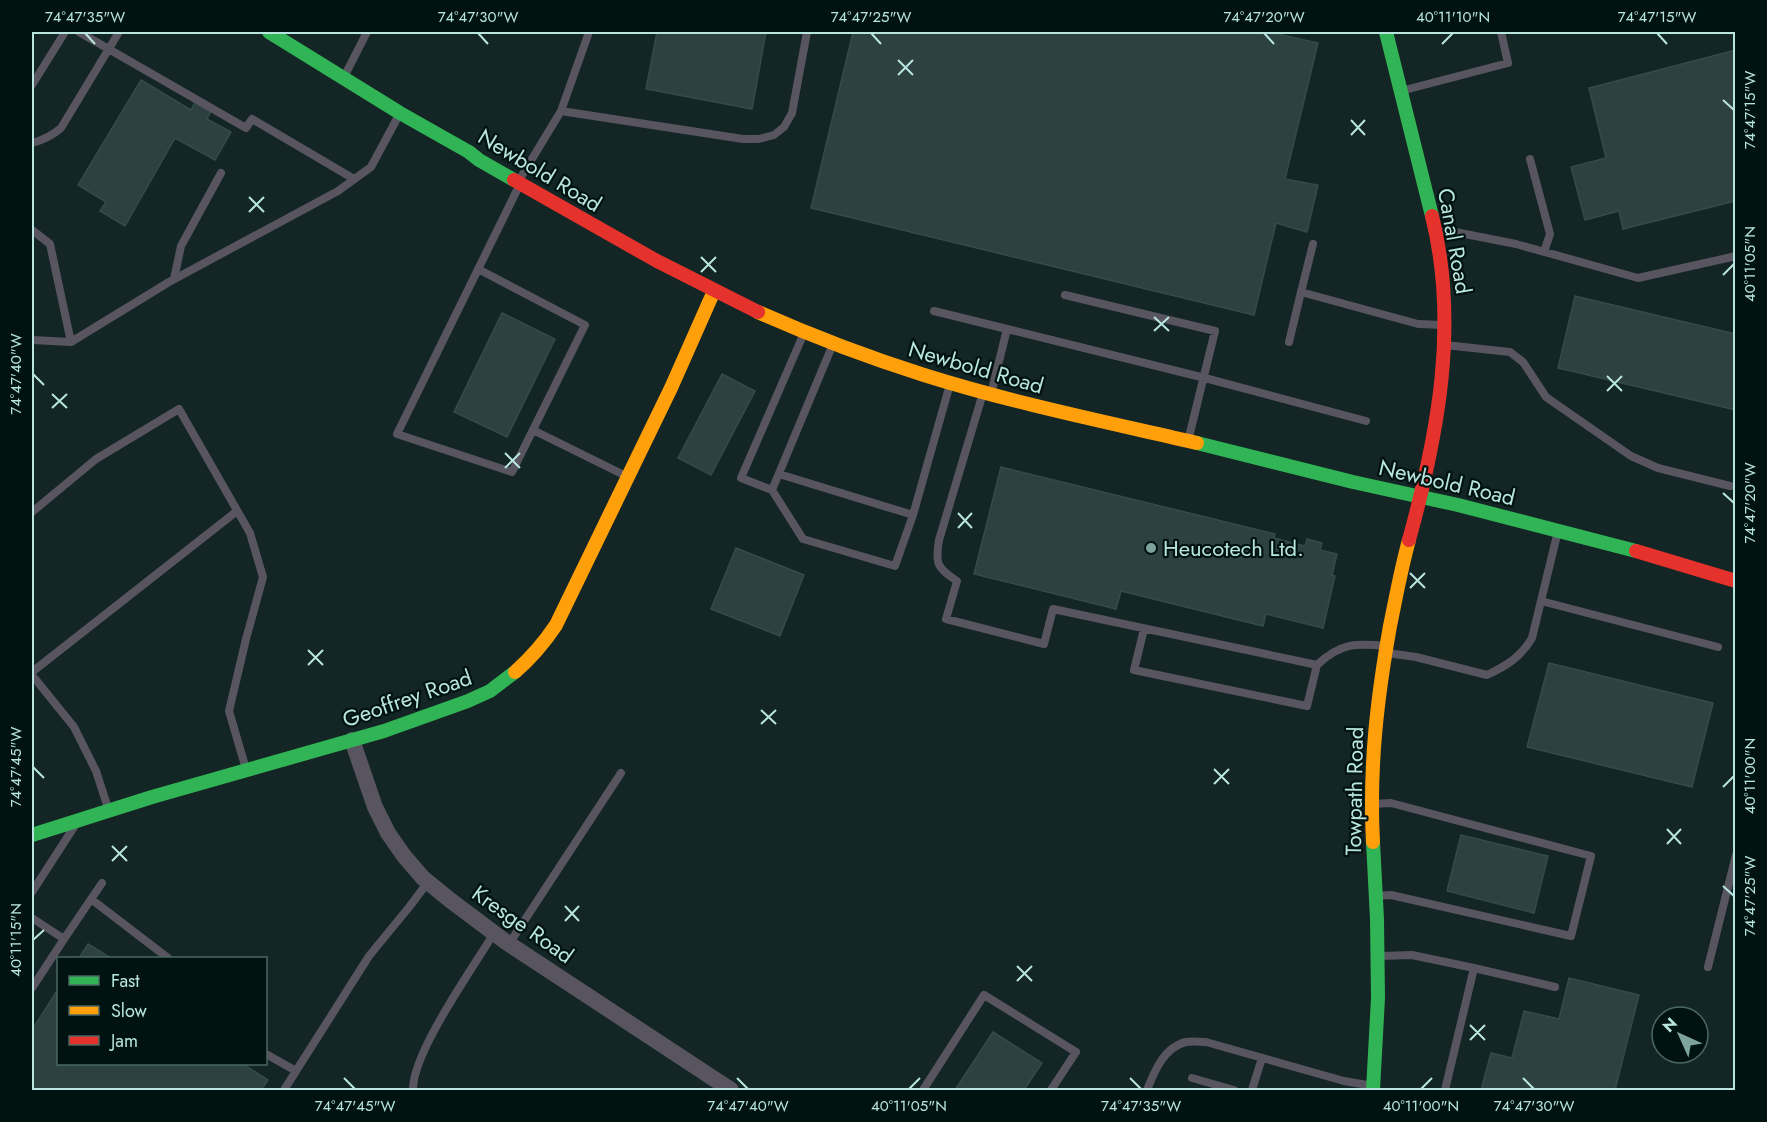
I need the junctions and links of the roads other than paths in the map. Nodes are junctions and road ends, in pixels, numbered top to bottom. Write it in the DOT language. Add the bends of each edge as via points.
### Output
graph roads {
  1 [pos="65,32"];
  2 [pos="79,32"];
  3 [pos="119,32"];
  4 [pos="269,32"];
  5 [pos="367,32"];
  6 [pos="588,32"];
  7 [pos="807,32"];
  8 [pos="1386,32"];
  9 [pos="1501,32"];
  10 [pos="109,48"];
  11 [pos="344,77"];
  12 [pos="32,85"];
  13 [pos="1401,91"];
  14 [pos="561,111"];
  15 [pos="400,113"];
  16 [pos="32,143"];
  17 [pos="1530,159"];
  18 [pos="221,173"];
  19 [pos="354,179"];
  20 [pos="519,183"];
  21 [pos="32,230"];
  22 [pos="1436,233"];
  23 [pos="1313,244"];
  24 [pos="1544,252"];
  25 [pos="1736,255"];
  26 [pos="478,269"];
  27 [pos="174,279"];
  28 [pos="714,291"];
  29 [pos="1301,292"];
  30 [pos="1065,295"];
  31 [pos="934,311"];
  32 [pos="1445,325"];
  33 [pos="1007,329"];
  34 [pos="804,332"];
  35 [pos="32,340"];
  36 [pos="71,342"];
  37 [pos="1289,342"];
  38 [pos="833,344"];
  39 [pos="1444,345"];
  40 [pos="1205,378"];
  41 [pos="951,382"];
  42 [pos="987,393"];
  43 [pos="1366,421"];
  44 [pos="533,430"];
  45 [pos="1188,441"];
  46 [pos="779,474"];
  47 [pos="628,477"];
  48 [pos="1730,486"];
  49 [pos="772,490"];
  50 [pos="1421,496"];
  51 [pos="237,511"];
  52 [pos="32,512"];
  53 [pos="913,515"];
  54 [pos="1558,531"];
  55 [pos="1736,581"];
  56 [pos="1541,601"];
  57 [pos="1144,629"];
  58 [pos="1718,647"];
  59 [pos="1386,650"];
  60 [pos="1317,665"];
  61 [pos="32,673"];
  62 [pos="352,740"];
  63 [pos="246,770"];
  64 [pos="621,773"];
  65 [pos="1372,804"];
  66 [pos="109,810"];
  67 [pos="80,819"];
  68 [pos="32,835"];
  69 [pos="1736,855"];
  70 [pos="428,882"];
  71 [pos="102,883"];
  72 [pos="32,892"];
  73 [pos="1376,896"];
  74 [pos="91,899"];
  75 [pos="32,918"];
  76 [pos="494,933"];
  77 [pos="64,939"];
  78 [pos="509,944"];
  79 [pos="1377,956"];
  80 [pos="167,957"];
  81 [pos="1708,967"];
  82 [pos="1474,968"];
  83 [pos="32,987"];
  84 [pos="1555,987"];
  85 [pos="267,1055"];
  86 [pos="1262,1058"];
  87 [pos="296,1071"];
  88 [pos="1192,1078"];
  89 [pos="1373,1088"];
  90 [pos="284,1090"];
  91 [pos="413,1090"];
  92 [pos="731,1090"];
  93 [pos="924,1090"];
  94 [pos="1051,1090"];
  95 [pos="1147,1090"];
  96 [pos="1234,1090"];
  97 [pos="1252,1090"];
  98 [pos="1445,1090"];
  1 -- 12 [label="lane"];
  2 -- 10 [label="lane"];
  3 -- 10 [label="lane"];
  4 -- 11 [label="street, Newbold Road"];
  5 -- 11 [label="lane"];
  6 -- 14 [label="lane"];
  7 -- 14 [label="lane" via="792,113 774,135 743,139"];
  8 -- 13 [label="street, Canal Road"];
  9 -- 13 [label="lane" via="1508,63"];
  10 -- 16 [label="lane" via="61,128"];
  10 -- 19 [label="lane" via="246,128 252,119"];
  11 -- 15 [label="street, Newbold Road"];
  13 -- 22 [label="street, Canal Road"];
  14 -- 20 [label="lane"];
  15 -- 19 [label="lane" via="370,166"];
  15 -- 20 [label="street, Newbold Road"];
  17 -- 24 [label="lane" via="1550,234"];
  18 -- 27 [label="lane" via="181,246"];
  19 -- 27 [label="lane"];
  20 -- 26 [label="lane"];
  20 -- 28 [label="street, Newbold Road"];
  21 -- 36 [label="lane" via="50,244"];
  22 -- 24 [label="lane" via="1450,231"];
  22 -- 32 [label="street, Canal Road"];
  23 -- 29 [label="lane"];
  24 -- 25 [label="lane" via="1638,278"];
  26 -- 44 [label="lane" via="585,325"];
  26 -- 44 [label="lane" via="397,434 512,472"];
  27 -- 36 [label="lane"];
  28 -- 34 [label="street, Newbold Road"];
  28 -- 47 [label="street, Geoffrey Road"];
  29 -- 32 [label="lane" via="1418,324"];
  29 -- 37 [label="lane"];
  30 -- 40 [label="lane" via="1215,331"];
  31 -- 33 [label="lane"];
  32 -- 39 [label="street, Canal Road"];
  33 -- 40 [label="lane"];
  33 -- 42 [label="lane"];
  34 -- 38 [label="street, Newbold Road"];
  34 -- 49 [label="lane" via="741,478"];
  35 -- 36 [label="lane"];
  38 -- 41 [label="street, Newbold Road"];
  38 -- 46 [label="lane"];
  39 -- 48 [label="lane" via="1510,352 1523,362 1546,397 1631,456 1658,468"];
  39 -- 50 [label="street, Canal Road"];
  40 -- 43 [label="lane"];
  40 -- 45 [label="lane"];
  41 -- 42 [label="street, Newbold Road"];
  41 -- 53 [label="lane"];
  42 -- 45 [label="street, Newbold Road"];
  42 -- 57 [label="lane" via="939,540 938,564 957,581 946,619 1044,644 1053,609"];
  44 -- 47 [label="lane"];
  45 -- 50 [label="street, Newbold Road"];
  46 -- 49 [label="lane"];
  46 -- 53 [label="lane"];
  47 -- 62 [label="street, Geoffrey Road" via="556,625 527,662 468,701"];
  49 -- 53 [label="lane" via="803,538 895,566"];
  50 -- 54 [label="street, Newbold Road"];
  50 -- 59 [label="street, Towpath Road" via="1401,569"];
  51 -- 52 [label="lane" via="179,410 96,459"];
  51 -- 61 [label="lane"];
  51 -- 63 [label="lane" via="250,533 263,577 229,711"];
  54 -- 55 [label="street, Newbold Road"];
  54 -- 56 [label="lane"];
  56 -- 58 [label="lane"];
  56 -- 59 [label="lane" via="1525,650 1487,675"];
  57 -- 60 [label="lane"];
  57 -- 60 [label="lane" via="1134,670 1249,694 1307,706"];
  59 -- 60 [label="lane" via="1370,644 1347,646 1330,652"];
  59 -- 65 [label="street, Towpath Road" via="1375,724"];
  61 -- 66 [label="lane" via="74,727 96,771"];
  62 -- 63 [label="street, Geoffrey Road"];
  62 -- 70 [label="street, Kresge Road" via="388,833"];
  63 -- 66 [label="street, Geoffrey Road"];
  64 -- 78 [label="lane"];
  65 -- 73 [label="street, Towpath Road"];
  65 -- 73 [label="lane" via="1391,804 1590,856 1571,936 1391,895"];
  66 -- 67 [label="street, Geoffrey Road"];
  67 -- 68 [label="street, Geoffrey Road"];
  67 -- 72 [label="lane"];
  69 -- 81 [label="lane"];
  70 -- 76 [label="street, Kresge Road"];
  70 -- 87 [label="lane" via="369,956"];
  71 -- 74 [label="lane"];
  73 -- 79 [label="street, Towpath Road"];
  74 -- 77 [label="lane"];
  74 -- 80 [label="lane"];
  75 -- 77 [label="lane"];
  76 -- 78 [label="street, Kresge Road"];
  76 -- 91 [label="lane" via="441,1019 416,1069"];
  77 -- 83 [label="lane"];
  78 -- 92 [label="street, Kresge Road"];
  79 -- 82 [label="lane" via="1412,955"];
  79 -- 89 [label="street, Towpath Road"];
  82 -- 84 [label="lane"];
  82 -- 98 [label="lane"];
  85 -- 87 [label="lane"];
  86 -- 89 [label="lane"];
  86 -- 95 [label="lane" via="1206,1042 1187,1042 1165,1056"];
  86 -- 97 [label="lane"];
  87 -- 90 [label="lane"];
  88 -- 96 [label="lane"];
  93 -- 94 [label="lane" via="984,995 1076,1052"];
}
